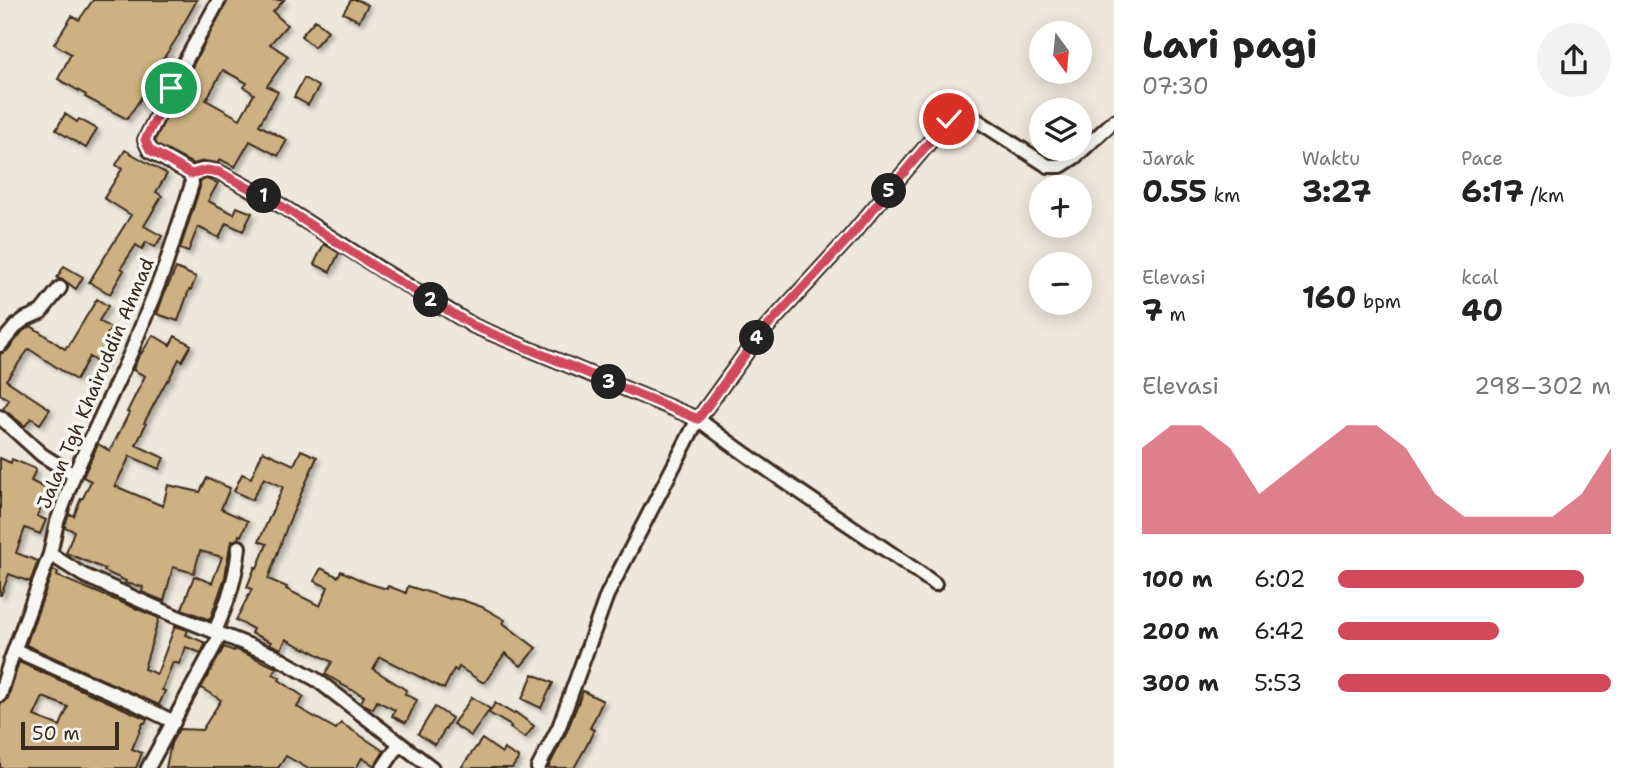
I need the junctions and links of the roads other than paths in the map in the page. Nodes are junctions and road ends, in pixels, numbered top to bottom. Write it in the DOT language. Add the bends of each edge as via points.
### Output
graph roads {
  1 [pos="219,0"];
  2 [pos="1114,121"];
  3 [pos="191,174"];
  4 [pos="60,288"];
  5 [pos="0,345"];
  6 [pos="0,417"];
  7 [pos="698,419"];
  8 [pos="74,475"];
  9 [pos="239,547"];
  10 [pos="50,554"];
  11 [pos="935,584"];
  12 [pos="218,633"];
  13 [pos="15,650"];
  14 [pos="0,695"];
  15 [pos="174,722"];
  16 [pos="399,744"];
  17 [pos="148,768"];
  18 [pos="383,768"];
  19 [pos="432,768"];
  20 [pos="538,768"];
  1 -- 3 [label="street" via="145,140 150,150"];
  2 -- 7 [label="street" via="1061,166 1048,166 969,116 959,113 949,119 757,338"];
  3 -- 7 [label="street" via="219,172 474,326"];
  3 -- 8 [label="street, Jalan Tgh Khairuddin Ahmad" via="190,195 165,267"];
  4 -- 5 [label="street" via="41,312 17,325"];
  6 -- 8 [label="street" via="42,455"];
  7 -- 11 [label="street"];
  7 -- 20 [label="street" via="607,595 559,727"];
  8 -- 10 [label="street, Jalan Tgh Khairuddin Ahmad"];
  9 -- 12 [label="street" via="237,570"];
  10 -- 12 [label="street" via="83,575"];
  10 -- 13 [label="street, Jalan Tgh Khairuddin Ahmad"];
  12 -- 15 [label="street"];
  12 -- 16 [label="street" via="271,654 317,680"];
  13 -- 14 [label="street, Jalan Tgh Khairuddin Ahmad"];
  13 -- 15 [label="street"];
  15 -- 17 [label="street"];
  16 -- 18 [label="street"];
  16 -- 19 [label="street"];
}
